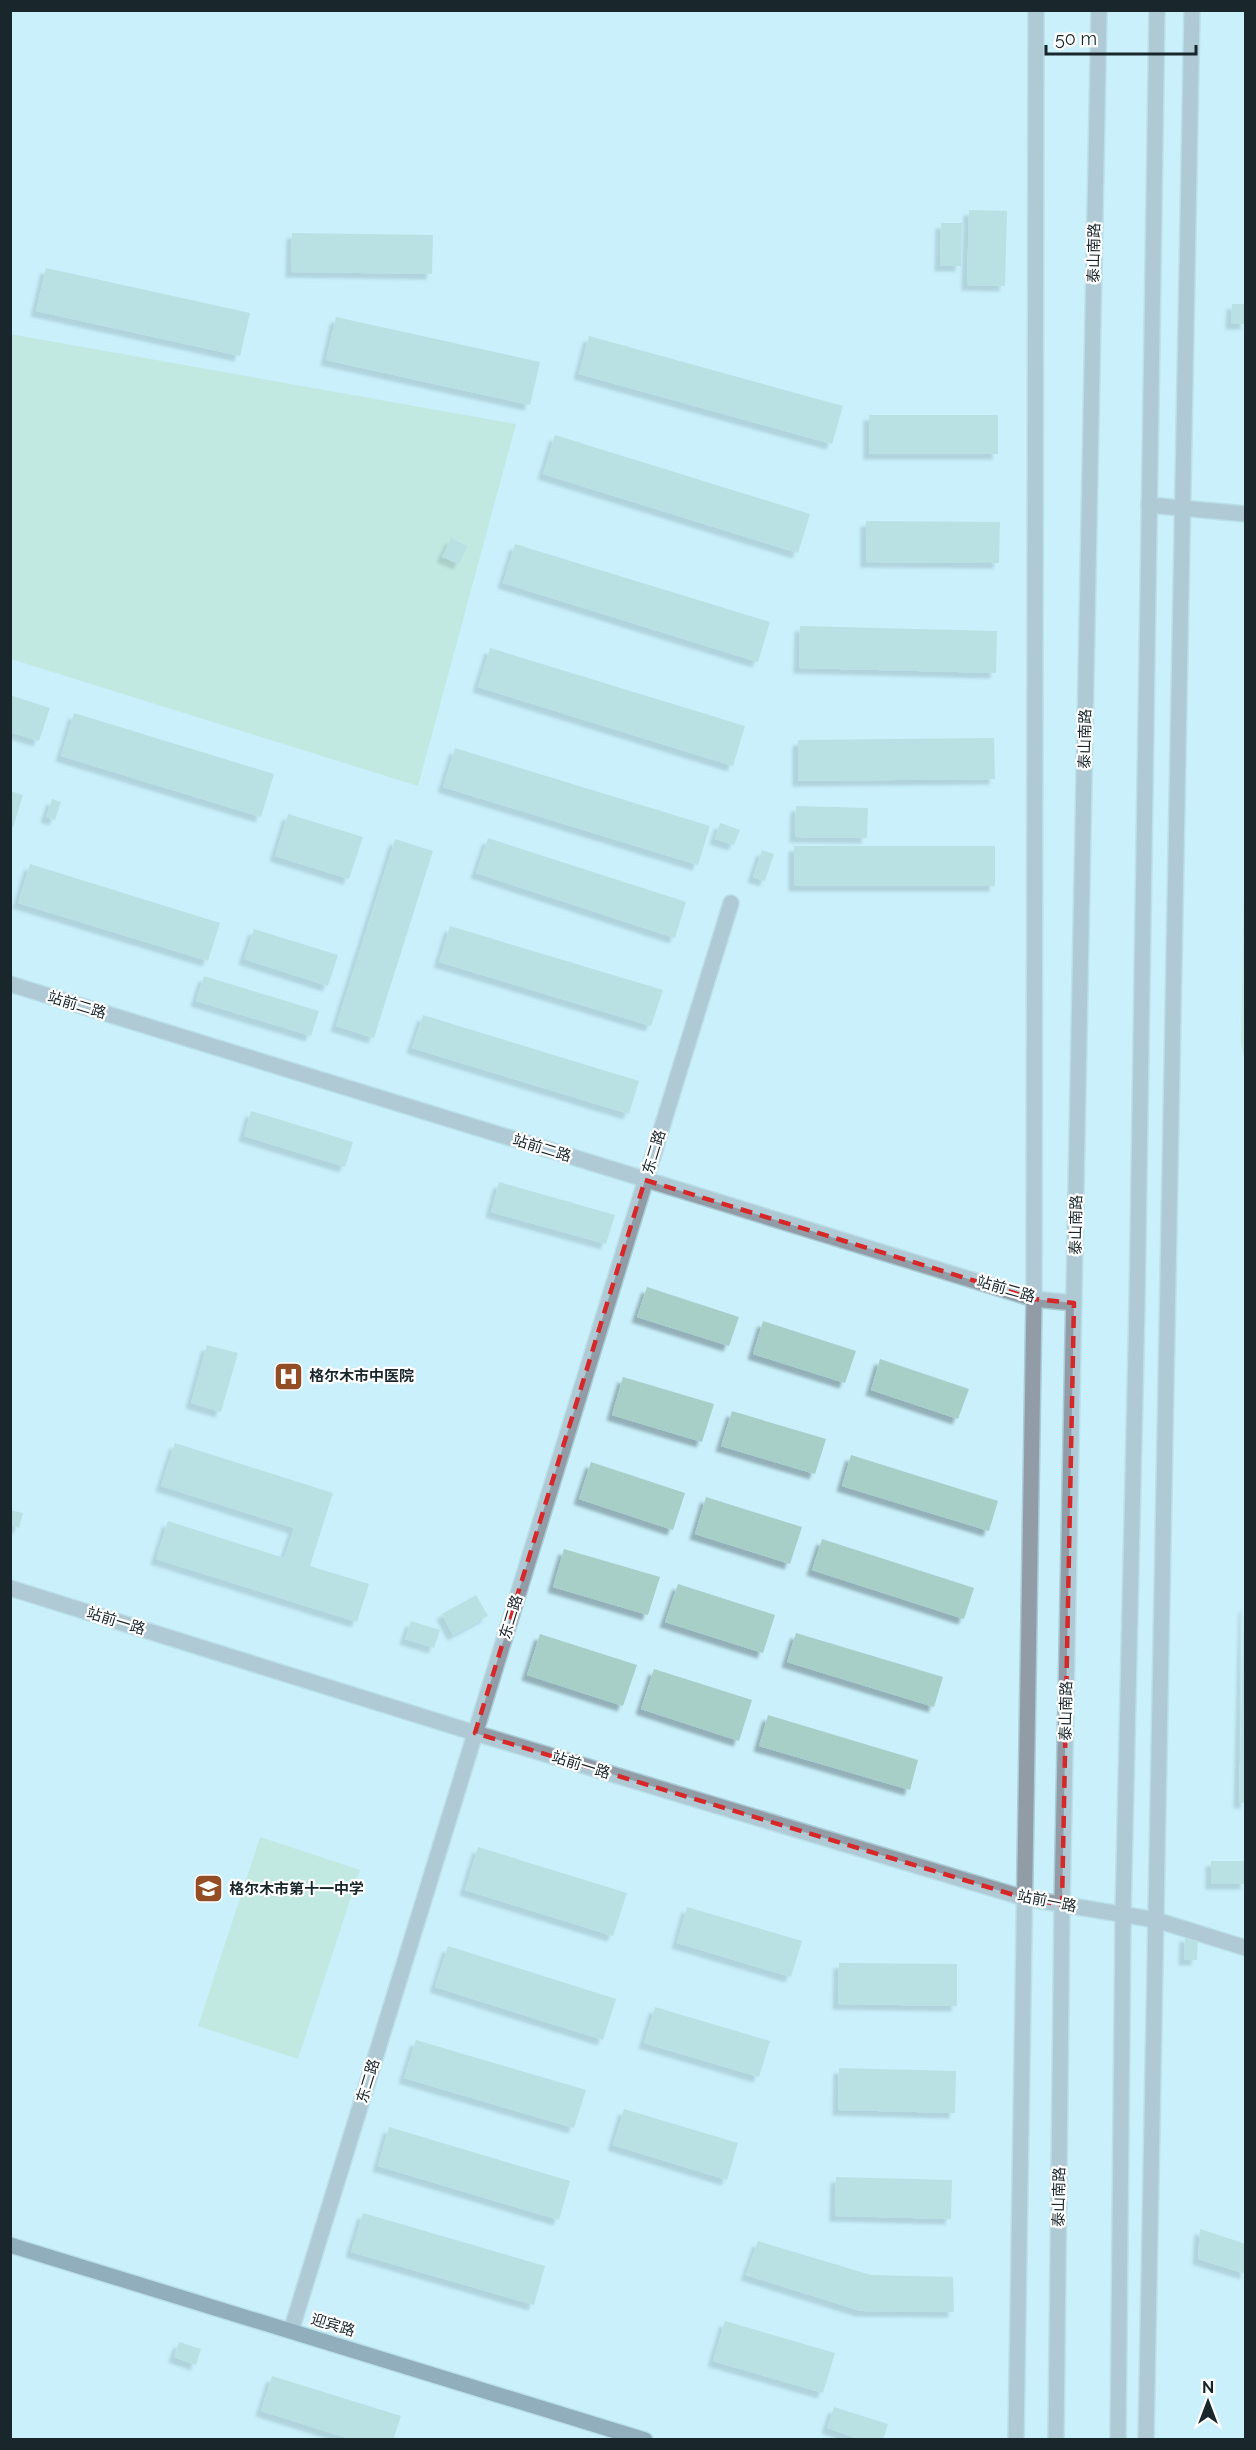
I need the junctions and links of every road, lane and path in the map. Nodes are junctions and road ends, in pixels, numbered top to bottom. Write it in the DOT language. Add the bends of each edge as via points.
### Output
graph roads {
  1 [pos="1036,10"];
  2 [pos="1099,10"];
  3 [pos="1157,10"];
  4 [pos="1192,10"];
  5 [pos="1149,505"];
  6 [pos="1183,510"];
  7 [pos="1245,514"];
  8 [pos="731,903"];
  9 [pos="10,984"];
  10 [pos="645,1180"];
  11 [pos="1034,1299"];
  12 [pos="1074,1303"];
  13 [pos="10,1588"];
  14 [pos="475,1733"];
  15 [pos="1024,1898"];
  16 [pos="1062,1905"];
  17 [pos="1123,1914"];
  18 [pos="1156,1920"];
  19 [pos="1245,1948"];
  20 [pos="10,2245"];
  21 [pos="291,2331"];
  22 [pos="645,2439"];
  23 [pos="1016,2439"];
  24 [pos="1056,2439"];
  25 [pos="1118,2439"];
  26 [pos="1146,2439"];
  1 -- 11 [label="street"];
  2 -- 12 [label="street, 泰山南路"];
  3 -- 5 [label="street"];
  4 -- 6 [label="street"];
  5 -- 6 [label="street"];
  5 -- 17 [label="street"];
  6 -- 7 [label="street"];
  6 -- 18 [label="street"];
  8 -- 10 [label="street, 东二路"];
  9 -- 10 [label="street, 站前二路"];
  10 -- 11 [label="street, 站前二路"];
  10 -- 14 [label="street, 东二路"];
  11 -- 12 [label="street, 站前二路"];
  11 -- 15 [label="street"];
  12 -- 16 [label="street, 泰山南路"];
  13 -- 14 [label="street, 站前一路"];
  14 -- 15 [label="street, 站前一路"];
  14 -- 21 [label="street, 东二路"];
  15 -- 16 [label="street, 站前一路"];
  15 -- 23 [label="street"];
  16 -- 17 [label="street, 站前一路"];
  16 -- 24 [label="street, 泰山南路"];
  17 -- 18 [label="street, 站前一路"];
  17 -- 25 [label="street"];
  18 -- 19 [label="street, 站前一路"];
  18 -- 26 [label="street"];
  20 -- 21 [label="main road, 迎宾路"];
  21 -- 22 [label="main road, 迎宾路"];
}
